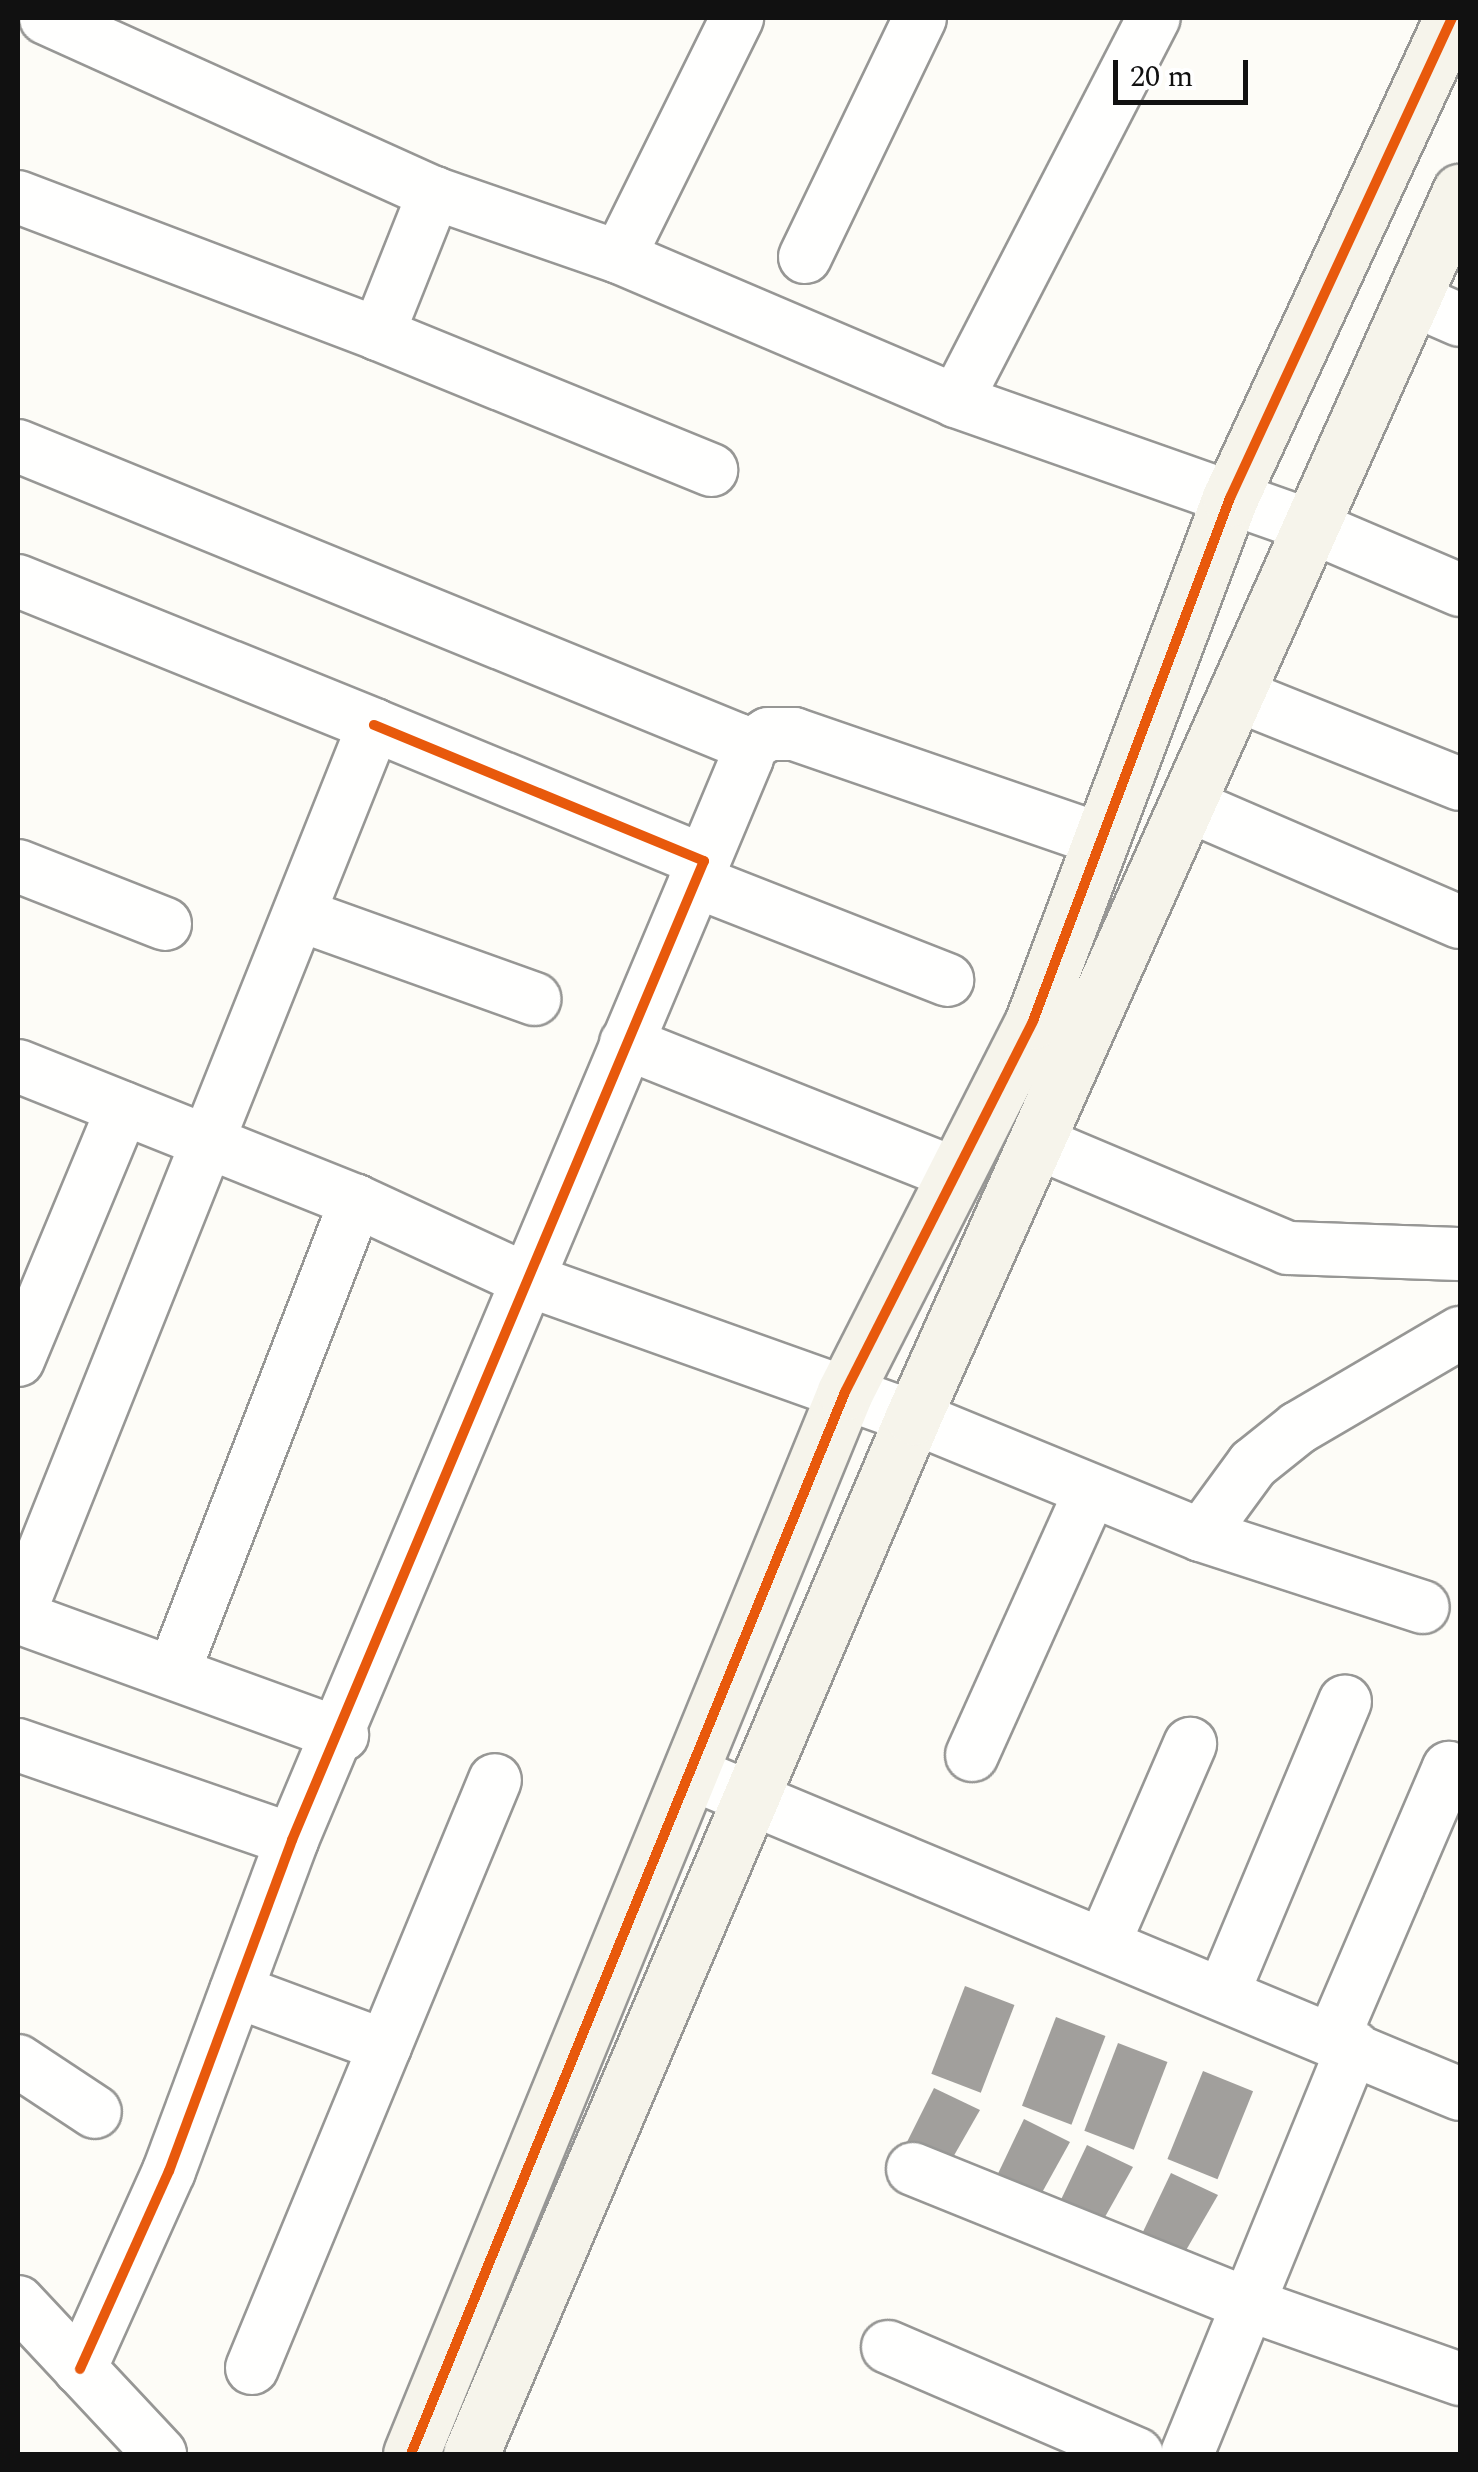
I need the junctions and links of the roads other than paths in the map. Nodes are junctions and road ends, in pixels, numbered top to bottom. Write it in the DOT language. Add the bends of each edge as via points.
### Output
graph roads {
  1 [pos="46,18"];
  2 [pos="737,18"];
  3 [pos="920,18"];
  4 [pos="1154,18"];
  5 [pos="1452,18"];
  6 [pos="1460,192"];
  7 [pos="434,193"];
  8 [pos="18,197"];
  9 [pos="805,256"];
  10 [pos="619,257"];
  11 [pos="1436,309"];
  12 [pos="378,334"];
  13 [pos="956,401"];
  14 [pos="18,446"];
  15 [pos="711,470"];
  16 [pos="1230,498"];
  17 [pos="1310,526"];
  18 [pos="18,581"];
  19 [pos="1460,590"];
  20 [pos="1235,694"];
  21 [pos="374,724"];
  22 [pos="746,748"];
  23 [pos="1460,784"];
  24 [pos="1188,805"];
  25 [pos="1101,840"];
  26 [pos="18,866"];
  27 [pos="700,871"];
  28 [pos="300,915"];
  29 [pos="1460,922"];
  30 [pos="165,924"];
  31 [pos="947,980"];
  32 [pos="534,1000"];
  33 [pos="626,1043"];
  34 [pos="18,1066"];
  35 [pos="124,1108"];
  36 [pos="1036,1142"];
  37 [pos="210,1147"];
  38 [pos="958,1175"];
  39 [pos="356,1201"];
  40 [pos="1460,1254"];
  41 [pos="525,1279"];
  42 [pos="1460,1334"];
  43 [pos="18,1360"];
  44 [pos="846,1392"];
  45 [pos="912,1417"];
  46 [pos="1089,1495"];
  47 [pos="1201,1535"];
  48 [pos="1423,1607"];
  49 [pos="18,1617"];
  50 [pos="175,1668"];
  51 [pos="1345,1701"];
  52 [pos="342,1735"];
  53 [pos="1190,1744"];
  54 [pos="18,1745"];
  55 [pos="972,1755"];
  56 [pos="1450,1768"];
  57 [pos="695,1774"];
  58 [pos="495,1780"];
  59 [pos="748,1796"];
  60 [pos="292,1840"];
  61 [pos="1104,1943"];
  62 [pos="236,1991"];
  63 [pos="1223,1992"];
  64 [pos="1343,2042"];
  65 [pos="385,2046"];
  66 [pos="18,2061"];
  67 [pos="1460,2094"];
  68 [pos="95,2112"];
  69 [pos="914,2169"];
  70 [pos="18,2302"];
  71 [pos="1250,2305"];
  72 [pos="888,2347"];
  73 [pos="252,2368"];
  74 [pos="80,2369"];
  75 [pos="1460,2379"];
  76 [pos="160,2454"];
  77 [pos="411,2454"];
  78 [pos="472,2454"];
  79 [pos="1137,2454"];
  80 [pos="1188,2454"];
  1 -- 7 [label="street"];
  2 -- 10 [label="street"];
  3 -- 9 [label="street"];
  4 -- 13 [label="street"];
  5 -- 16 [label="street"];
  6 -- 11 [label="street"];
  7 -- 10 [label="street"];
  7 -- 12 [label="street"];
  8 -- 12 [label="street"];
  10 -- 13 [label="street"];
  11 -- 17 [label="street"];
  12 -- 15 [label="street"];
  13 -- 16 [label="street"];
  14 -- 22 [label="street" via="706,725"];
  16 -- 17 [label="street"];
  16 -- 25 [label="street"];
  17 -- 19 [label="street"];
  17 -- 20 [label="street"];
  18 -- 21 [label="street"];
  20 -- 23 [label="street"];
  20 -- 24 [label="street"];
  21 -- 27 [label="street"];
  21 -- 28 [label="street"];
  22 -- 25 [label="street" via="768,734 794,734"];
  22 -- 27 [label="street"];
  24 -- 29 [label="street"];
  24 -- 36 [label="street"];
  25 -- 38 [label="street" via="1033,1021"];
  26 -- 30 [label="street"];
  27 -- 31 [label="street"];
  27 -- 33 [label="street"];
  28 -- 32 [label="street"];
  28 -- 37 [label="street"];
  33 -- 38 [label="street"];
  33 -- 41 [label="street"];
  34 -- 35 [label="street"];
  35 -- 37 [label="street"];
  35 -- 43 [label="street"];
  36 -- 40 [label="street" via="1288,1248"];
  36 -- 45 [label="street"];
  37 -- 39 [label="street"];
  37 -- 49 [label="street"];
  38 -- 44 [label="street"];
  39 -- 41 [label="street"];
  39 -- 50 [label="street"];
  41 -- 44 [label="street"];
  41 -- 52 [label="street"];
  42 -- 47 [label="street" via="1298,1428 1254,1464"];
  44 -- 45 [label="street"];
  44 -- 57 [label="street"];
  45 -- 46 [label="street"];
  45 -- 59 [label="street"];
  46 -- 47 [label="street"];
  46 -- 55 [label="street"];
  47 -- 48 [label="street"];
  49 -- 50 [label="street"];
  50 -- 52 [label="street"];
  51 -- 63 [label="street"];
  52 -- 60 [label="street"];
  53 -- 61 [label="street"];
  54 -- 60 [label="street"];
  56 -- 64 [label="street"];
  57 -- 59 [label="street"];
  57 -- 77 [label="street"];
  58 -- 65 [label="street"];
  59 -- 61 [label="street"];
  59 -- 78 [label="street"];
  60 -- 62 [label="street"];
  61 -- 63 [label="street"];
  62 -- 65 [label="street"];
  62 -- 74 [label="street" via="169,2171"];
  63 -- 64 [label="street"];
  64 -- 67 [label="street"];
  64 -- 71 [label="street"];
  65 -- 73 [label="street"];
  66 -- 68 [label="street"];
  69 -- 71 [label="street"];
  70 -- 74 [label="street"];
  71 -- 75 [label="street"];
  71 -- 80 [label="street"];
  72 -- 79 [label="street"];
  74 -- 76 [label="street"];
}
